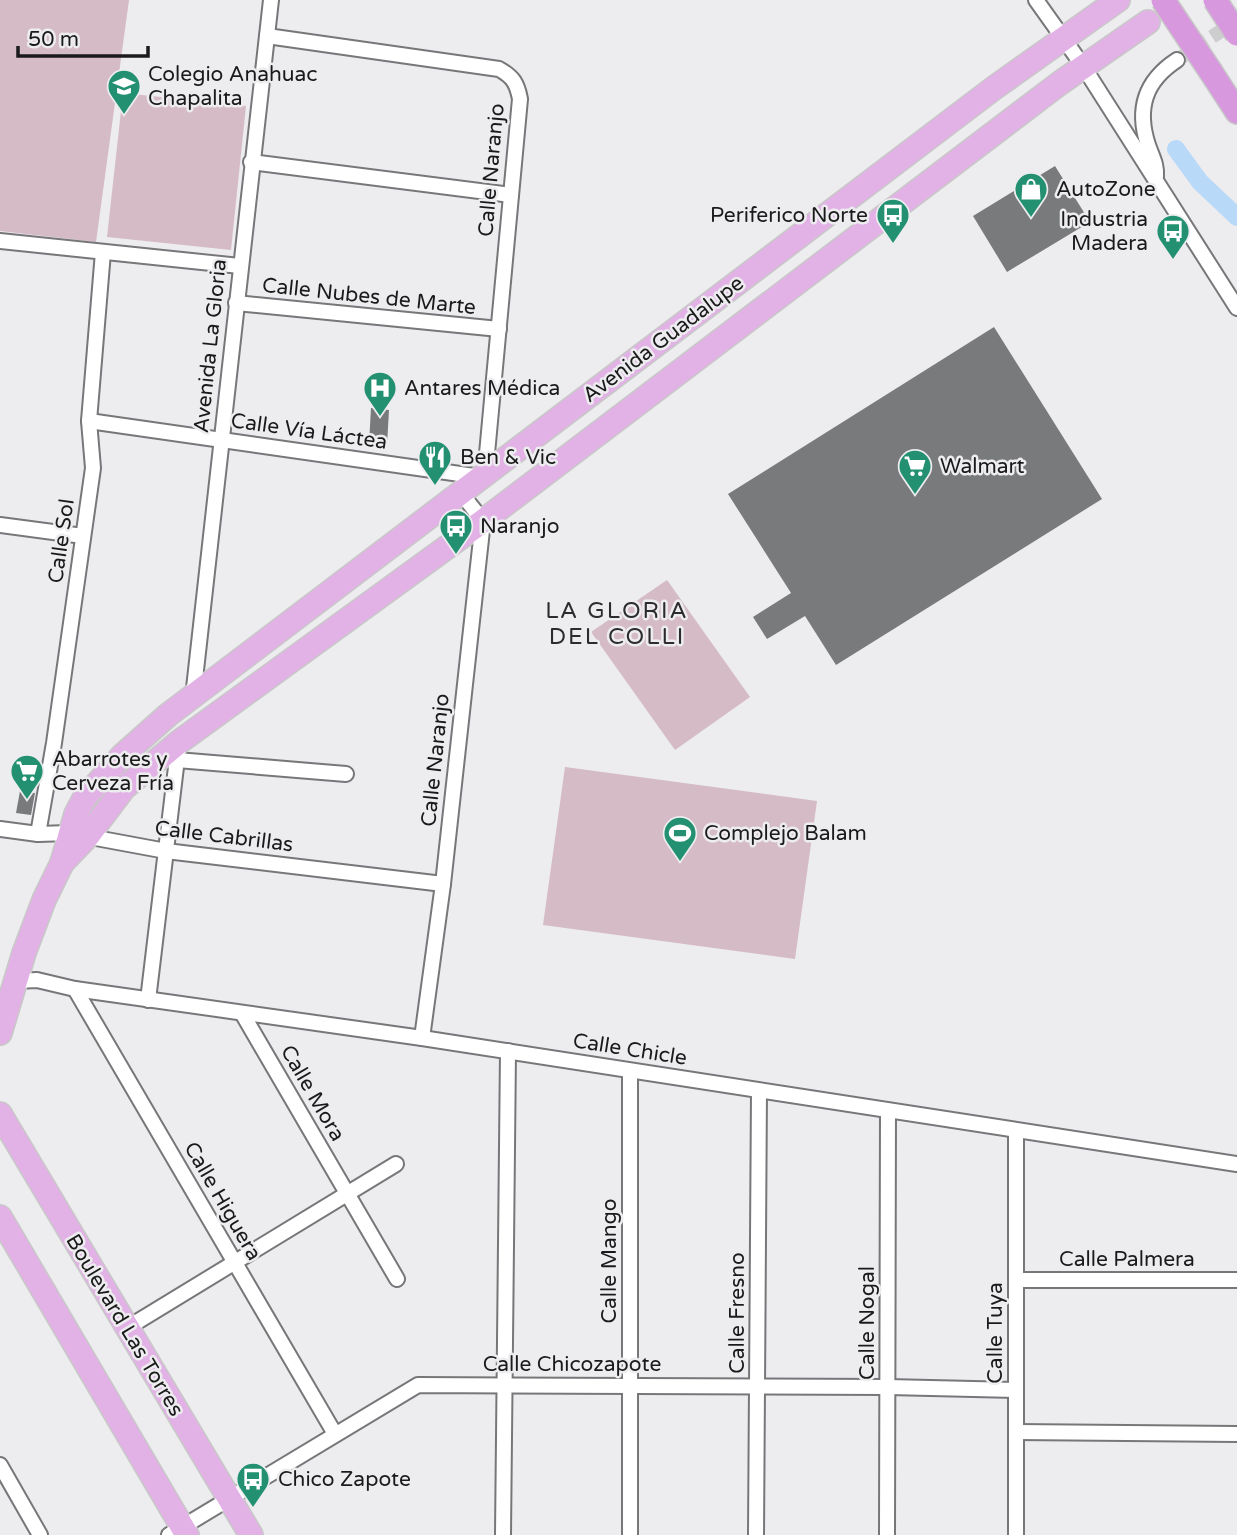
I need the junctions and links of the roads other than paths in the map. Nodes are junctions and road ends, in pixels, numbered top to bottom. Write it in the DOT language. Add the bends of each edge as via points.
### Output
graph roads {
  1 [pos="271,0"];
  2 [pos="1036,0"];
  3 [pos="1118,0"];
  4 [pos="1163,0"];
  5 [pos="1214,0"];
  6 [pos="1147,22"];
  7 [pos="1237,34"];
  8 [pos="267,36"];
  9 [pos="1063,38"];
  10 [pos="1177,60"];
  11 [pos="1083,66"];
  12 [pos="1237,112"];
  13 [pos="251,162"];
  14 [pos="1155,180"];
  15 [pos="511,195"];
  16 [pos="0,241"];
  17 [pos="103,252"];
  18 [pos="240,266"];
  19 [pos="236,303"];
  20 [pos="1237,308"];
  21 [pos="499,330"];
  22 [pos="89,421"];
  23 [pos="221,440"];
  24 [pos="483,476"];
  25 [pos="461,493"];
  26 [pos="483,521"];
  27 [pos="0,525"];
  28 [pos="83,537"];
  29 [pos="193,697"];
  30 [pos="178,751"];
  31 [pos="346,774"];
  32 [pos="0,829"];
  33 [pos="38,834"];
  34 [pos="78,835"];
  35 [pos="166,851"];
  36 [pos="443,884"];
  37 [pos="16,981"];
  38 [pos="75,989"];
  39 [pos="148,1000"];
  40 [pos="242,1013"];
  41 [pos="0,1033"];
  42 [pos="422,1038"];
  43 [pos="508,1051"];
  44 [pos="630,1070"];
  45 [pos="759,1091"];
  46 [pos="888,1111"];
  47 [pos="0,1114"];
  48 [pos="1016,1131"];
  49 [pos="396,1164"];
  50 [pos="1237,1164"];
  51 [pos="347,1194"];
  52 [pos="0,1217"];
  53 [pos="235,1264"];
  54 [pos="397,1279"];
  55 [pos="1017,1280"];
  56 [pos="1237,1280"];
  57 [pos="127,1328"];
  58 [pos="505,1385"];
  59 [pos="630,1386"];
  60 [pos="757,1387"];
  61 [pos="888,1387"];
  62 [pos="1016,1390"];
  63 [pos="1016,1432"];
  64 [pos="335,1434"];
  65 [pos="1237,1434"];
  66 [pos="0,1465"];
  67 [pos="229,1498"];
  68 [pos="179,1532"];
  69 [pos="40,1535"];
  70 [pos="250,1535"];
  71 [pos="503,1535"];
  72 [pos="630,1535"];
  73 [pos="756,1535"];
  74 [pos="887,1535"];
  75 [pos="1016,1535"];
  1 -- 8 [label="street, Avenida La Gloria"];
  2 -- 9 [label="street"];
  3 -- 9 [label="main road, Avenida Guadalupe"];
  4 -- 12 [label="highway, bridge"];
  5 -- 7 [label="highway, bridge"];
  6 -- 11 [label="main road, Avenida Guadalupe"];
  8 -- 13 [label="street, Avenida La Gloria"];
  8 -- 15 [label="street, Calle Naranjo" via="499,69 513,78 520,99"];
  9 -- 11 [label="street"];
  9 -- 24 [label="main road, Avenida Guadalupe"];
  10 -- 14 [label="street" via="1160,72 1144,105"];
  11 -- 14 [label="street"];
  11 -- 26 [label="main road, Avenida Guadalupe"];
  13 -- 15 [label="street"];
  13 -- 18 [label="street, Avenida La Gloria"];
  14 -- 20 [label="street"];
  15 -- 21 [label="street, Calle Naranjo"];
  16 -- 17 [label="street, Calle Nubes de Marte"];
  17 -- 18 [label="street, Calle Nubes de Marte"];
  17 -- 22 [label="street, Calle Sol"];
  18 -- 19 [label="street, Avenida La Gloria"];
  19 -- 21 [label="street, Calle Nubes de Marte"];
  19 -- 23 [label="street, Avenida La Gloria"];
  21 -- 24 [label="street, Calle Naranjo"];
  22 -- 23 [label="street, Calle Vía Láctea"];
  22 -- 28 [label="street, Calle Sol" via="93,468"];
  23 -- 24 [label="street, Calle Vía Láctea"];
  23 -- 29 [label="street, Avenida La Gloria"];
  24 -- 25 [label="main road, Avenida Guadalupe"];
  25 -- 26 [label="street"];
  25 -- 29 [label="main road, Avenida Guadalupe"];
  26 -- 30 [label="main road, Avenida Guadalupe"];
  26 -- 36 [label="street, Calle Naranjo"];
  27 -- 28 [label="street"];
  28 -- 33 [label="street, Calle Sol"];
  29 -- 34 [label="main road, Avenida Guadalupe" via="116,763 85,797"];
  30 -- 31 [label="street"];
  30 -- 34 [label="main road, Avenida Guadalupe" via="124,788"];
  30 -- 35 [label="street"];
  32 -- 33 [label="street, Calle Cabrillas"];
  33 -- 34 [label="street, Calle Cabrillas"];
  34 -- 35 [label="street, Calle Cabrillas"];
  34 -- 37 [label="main road" via="33,926"];
  35 -- 36 [label="street, Calle Cabrillas"];
  35 -- 39 [label="street"];
  36 -- 42 [label="street, Calle Naranjo"];
  37 -- 38 [label="street, Calle Chicle" via="37,980"];
  37 -- 41 [label="main road"];
  38 -- 39 [label="street, Calle Chicle"];
  38 -- 53 [label="street, Calle Higuera"];
  39 -- 40 [label="street, Calle Chicle"];
  40 -- 42 [label="street, Calle Chicle"];
  40 -- 51 [label="street, Calle Mora"];
  42 -- 43 [label="street, Calle Chicle"];
  43 -- 44 [label="street, Calle Chicle"];
  43 -- 58 [label="street"];
  44 -- 45 [label="street, Calle Chicle"];
  44 -- 59 [label="street, Calle Mango"];
  45 -- 46 [label="street, Calle Chicle"];
  45 -- 60 [label="street, Calle Fresno"];
  46 -- 48 [label="street, Calle Chicle"];
  46 -- 61 [label="street, Calle Nogal"];
  47 -- 57 [label="main road, Boulevard Las Torres"];
  48 -- 50 [label="street, Calle Chicle"];
  48 -- 55 [label="street, Calle Tuya"];
  49 -- 51 [label="street"];
  51 -- 53 [label="street"];
  51 -- 54 [label="street, Calle Mora"];
  52 -- 68 [label="main road"];
  53 -- 57 [label="street"];
  53 -- 64 [label="street, Calle Higuera"];
  55 -- 56 [label="street, Calle Palmera"];
  55 -- 62 [label="street, Calle Tuya"];
  57 -- 67 [label="main road, Boulevard Las Torres"];
  58 -- 59 [label="street, Calle Chicozapote"];
  58 -- 64 [label="street, Calle Chicozapote" via="418,1385"];
  58 -- 71 [label="street"];
  59 -- 60 [label="street, Calle Chicozapote"];
  59 -- 72 [label="street, Calle Mango"];
  60 -- 61 [label="street, Calle Chicozapote"];
  60 -- 73 [label="street, Calle Fresno"];
  61 -- 62 [label="street, Calle Chicozapote"];
  61 -- 74 [label="street, Calle Nogal"];
  62 -- 63 [label="street, Calle Tuya"];
  63 -- 65 [label="street"];
  63 -- 75 [label="street, Calle Tuya"];
  64 -- 67 [label="street, Calle Chicozapote"];
  66 -- 69 [label="street"];
  67 -- 68 [label="street, Calle Chicozapote"];
  67 -- 70 [label="main road, Boulevard Las Torres"];
}
